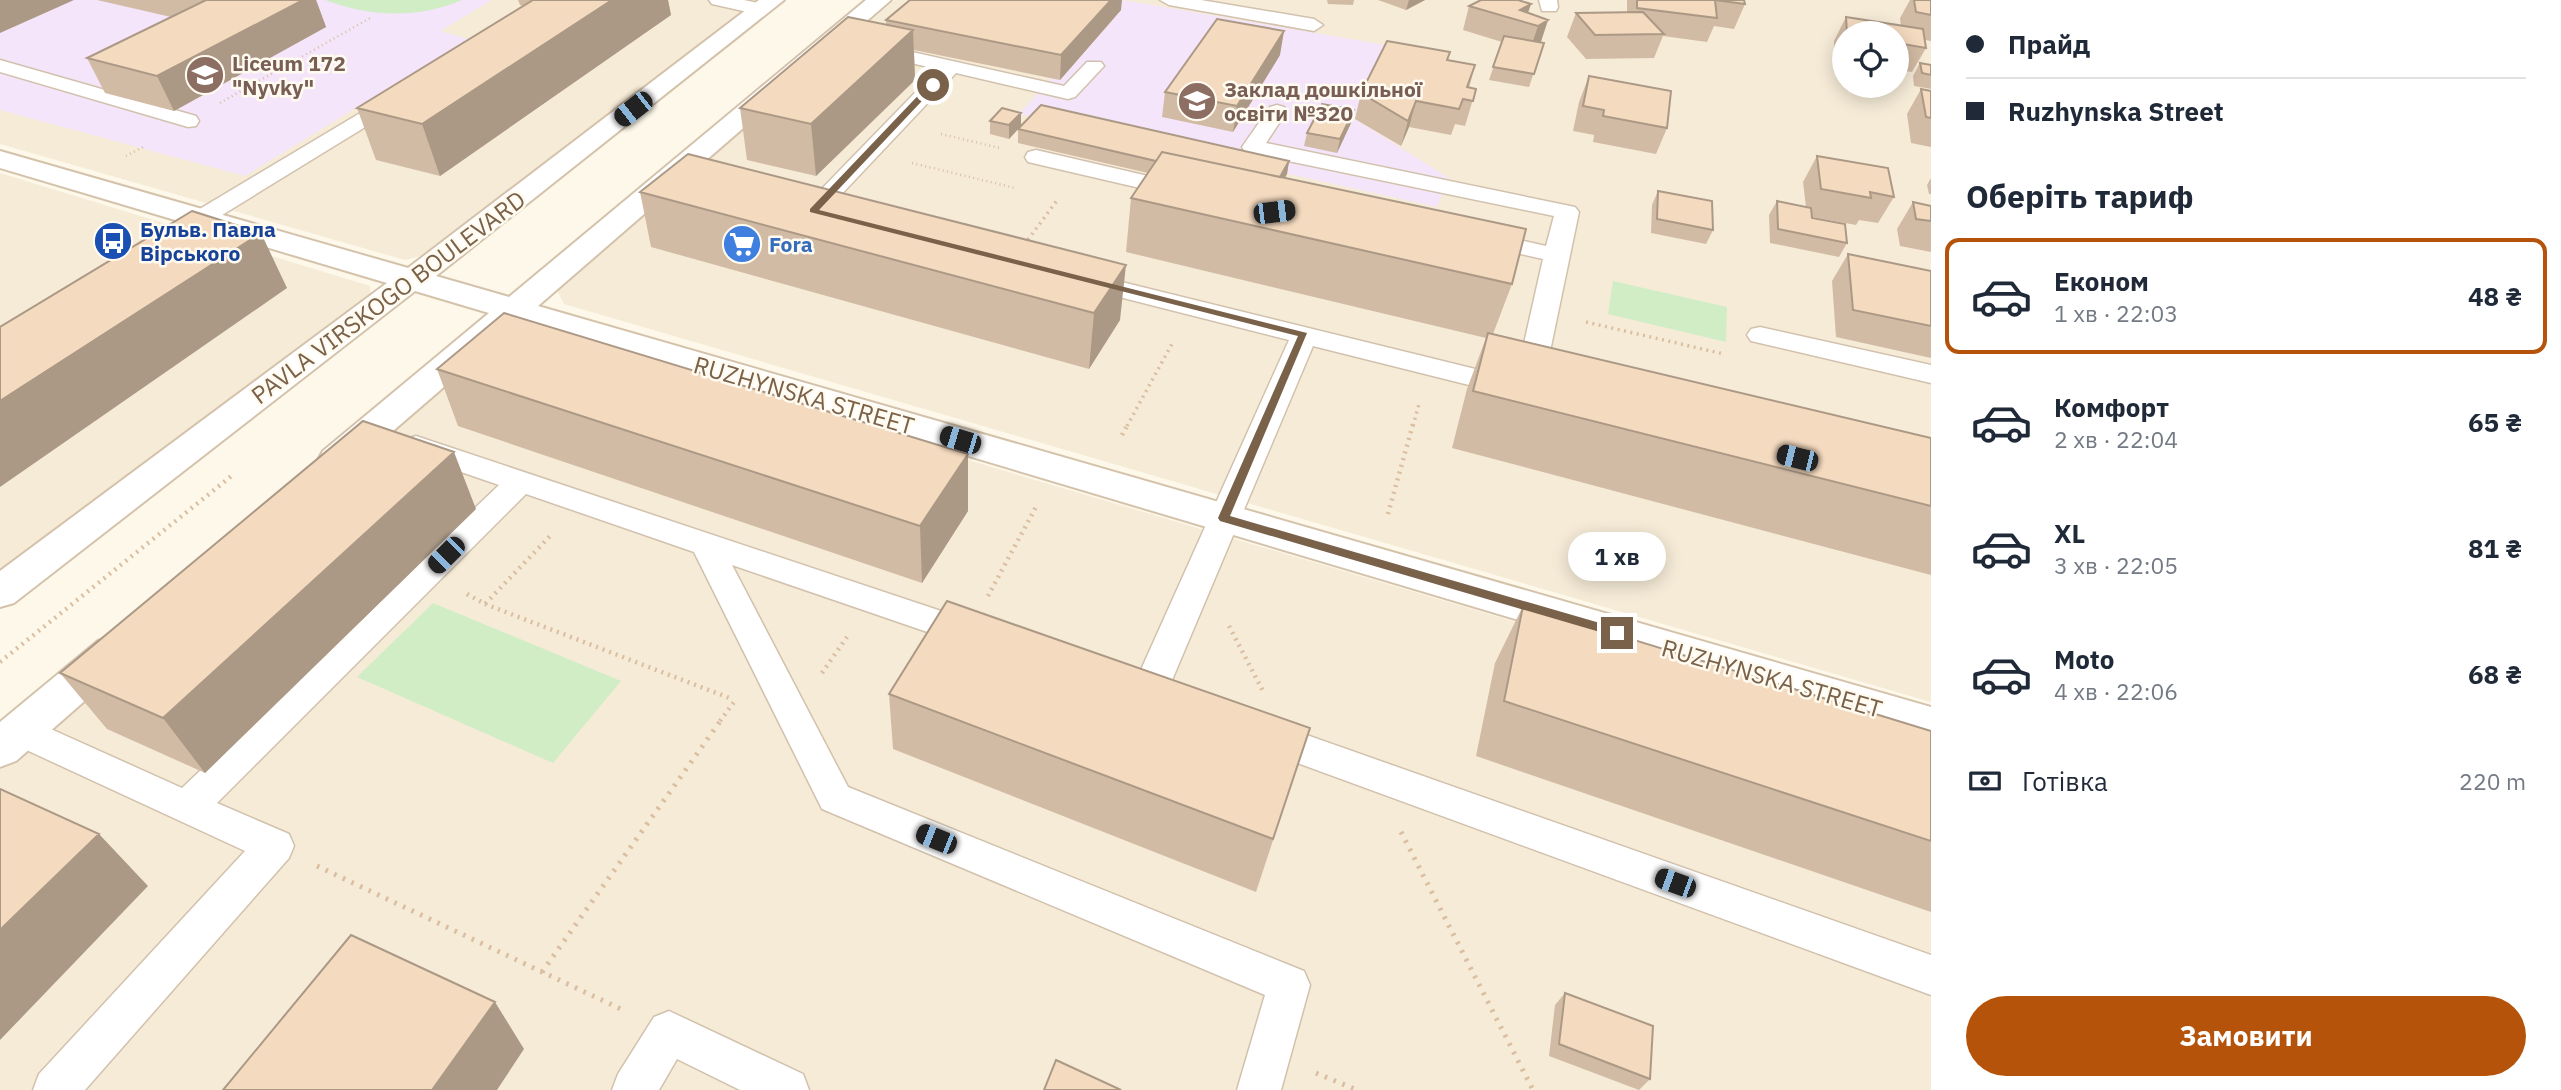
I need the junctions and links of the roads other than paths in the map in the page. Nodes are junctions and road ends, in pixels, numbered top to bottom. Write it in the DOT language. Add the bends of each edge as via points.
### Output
graph roads {
  1 [pos="718,0"];
  2 [pos="880,0"];
  3 [pos="1169,0"];
  4 [pos="767,4"];
  5 [pos="1314,25"];
  6 [pos="833,40"];
  7 [pos="0,66"];
  8 [pos="952,66"];
  9 [pos="1094,66"];
  10 [pos="416,88"];
  11 [pos="1277,111"];
  12 [pos="188,121"];
  13 [pos="1036,157"];
  14 [pos="0,159"];
  15 [pos="1206,196"];
  16 [pos="773,201"];
  17 [pos="813,211"];
  18 [pos="839,218"];
  19 [pos="205,228"];
  20 [pos="1450,232"];
  21 [pos="1556,255"];
  22 [pos="1011,262"];
  23 [pos="412,280"];
  24 [pos="511,309"];
  25 [pos="1304,335"];
  26 [pos="1760,335"];
  27 [pos="1931,374"];
  28 [pos="1528,390"];
  29 [pos="1555,397"];
  30 [pos="370,431"];
  31 [pos="520,482"];
  32 [pos="306,486"];
  33 [pos="1224,518"];
  34 [pos="706,545"];
  35 [pos="0,592"];
  36 [pos="137,631"];
  37 [pos="1007,646"];
  38 [pos="1149,692"];
  39 [pos="1931,725"];
  40 [pos="1240,726"];
  41 [pos="10,740"];
  42 [pos="188,807"];
  43 [pos="1930,979"];
  44 [pos="55,1090"];
  45 [pos="634,1090"];
  46 [pos="787,1090"];
  47 [pos="1259,1090"];
  1 -- 4 [label="lane"];
  2 -- 6 [label="street"];
  3 -- 5 [label="lane"];
  4 -- 23 [label="street, PAVLA VIRSKOGO BOULEVARD"];
  6 -- 8 [label="lane"];
  6 -- 24 [label="street" via="683,178"];
  7 -- 12 [label="lane"];
  8 -- 9 [label="lane" via="1068,93"];
  8 -- 17 [label="lane"];
  10 -- 19 [label="lane"];
  11 -- 21 [label="lane" via="1253,147 1567,212"];
  13 -- 15 [label="lane"];
  14 -- 19 [label="street, RUZHYNSKA STREET"];
  16 -- 17 [label="lane"];
  17 -- 18 [label="lane"];
  19 -- 23 [label="street, RUZHYNSKA STREET"];
  20 -- 21 [label="lane"];
  21 -- 28 [label="lane"];
  22 -- 25 [label="lane"];
  23 -- 24 [label="street, RUZHYNSKA STREET"];
  23 -- 35 [label="street, PAVLA VIRSKOGO BOULEVARD"];
  24 -- 30 [label="street"];
  24 -- 33 [label="street, RUZHYNSKA STREET"];
  25 -- 28 [label="lane"];
  25 -- 33 [label="lane"];
  26 -- 27 [label="lane"];
  28 -- 29 [label="lane"];
  30 -- 31 [label="lane"];
  30 -- 32 [label="street"];
  31 -- 34 [label="lane"];
  31 -- 42 [label="lane"];
  33 -- 38 [label="lane"];
  33 -- 39 [label="street, RUZHYNSKA STREET"];
  34 -- 37 [label="lane"];
  34 -- 47 [label="lane" via="835,798 1289,985"];
  36 -- 41 [label="street"];
  40 -- 43 [label="lane"];
  41 -- 42 [label="lane" via="66,754"];
  42 -- 44 [label="lane" via="275,846"];
  45 -- 46 [label="lane" via="669,1032"];
}
